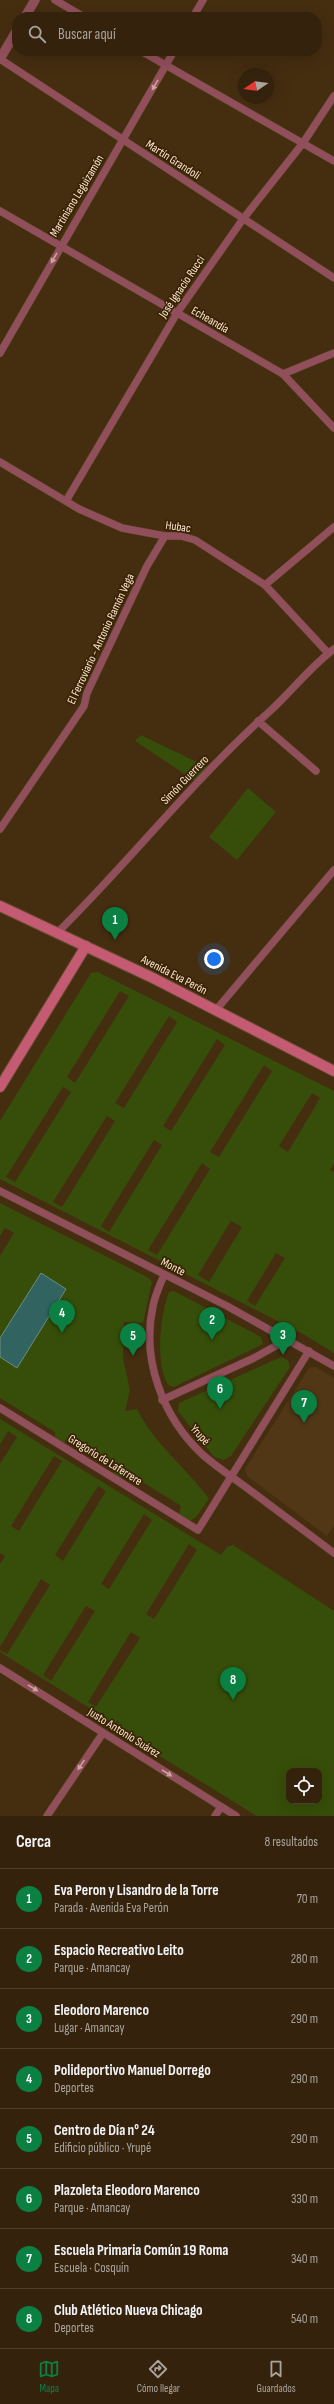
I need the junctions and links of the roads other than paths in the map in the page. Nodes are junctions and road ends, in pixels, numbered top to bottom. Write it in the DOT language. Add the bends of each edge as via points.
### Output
graph roads {
  1 [pos="35,0"];
  2 [pos="55,0"];
  3 [pos="203,0"];
  4 [pos="28,12"];
  5 [pos="75,12"];
  6 [pos="196,12"];
  7 [pos="12,39"];
  8 [pos="149,56"];
  9 [pos="171,56"];
  10 [pos="0,59"];
  11 [pos="166,66"];
  12 [pos="334,96"];
  13 [pos="123,140"];
  14 [pos="303,143"];
  15 [pos="334,161"];
  16 [pos="0,211"];
  17 [pos="243,219"];
  18 [pos="61,245"];
  19 [pos="334,278"];
  20 [pos="177,313"];
  21 [pos="0,353"];
  22 [pos="334,353"];
  23 [pos="283,374"];
  24 [pos="334,428"];
  25 [pos="0,462"];
  26 [pos="66,501"];
  27 [pos="334,527"];
  28 [pos="165,536"];
  29 [pos="265,585"];
  30 [pos="334,649"];
  31 [pos="328,653"];
  32 [pos="258,721"];
  33 [pos="316,771"];
  34 [pos="0,829"];
  35 [pos="334,870"];
  36 [pos="0,906"];
  37 [pos="58,932"];
  38 [pos="86,946"];
  39 [pos="216,1010"];
  40 [pos="334,1071"];
  41 [pos="0,1087"];
  42 [pos="0,1191"];
  43 [pos="164,1275"];
  44 [pos="288,1339"];
  45 [pos="309,1351"];
  46 [pos="334,1366"];
  47 [pos="162,1400"];
  48 [pos="0,1408"];
  49 [pos="230,1476"];
  50 [pos="334,1553"];
  51 [pos="0,1668"];
  52 [pos="103,1732"];
  53 [pos="221,1807"];
  54 [pos="47,1816"];
  55 [pos="215,1816"];
  56 [pos="236,1816"];
  1 -- 4 [label="street"];
  2 -- 5 [label="street"];
  3 -- 6 [label="street"];
  7 -- 10 [label="street"];
  8 -- 11 [label="street"];
  9 -- 11 [label="street, Martiniano Leguizamón"];
  10 -- 13 [label="street, Martín Grandoli"];
  11 -- 13 [label="street, Martiniano Leguizamón, one-way"];
  11 -- 14 [label="street"];
  12 -- 14 [label="street, José Ignacio Rucci"];
  13 -- 17 [label="street, Martín Grandoli"];
  13 -- 18 [label="street, Martiniano Leguizamón"];
  14 -- 15 [label="street"];
  14 -- 17 [label="street, José Ignacio Rucci"];
  16 -- 18 [label="street, Echeandía"];
  17 -- 19 [label="street, Martín Grandoli"];
  17 -- 20 [label="street, José Ignacio Rucci"];
  18 -- 20 [label="street, Echeandía"];
  18 -- 21 [label="street, Martiniano Leguizamón, one-way"];
  20 -- 23 [label="street, Echeandía"];
  20 -- 26 [label="street, José Ignacio Rucci"];
  22 -- 23 [label="street"];
  23 -- 24 [label="street, Echeandía"];
  25 -- 26 [label="street, Hubac"];
  26 -- 28 [label="street, Hubac" via="79,510 122,528"];
  27 -- 29 [label="street"];
  28 -- 29 [label="street, Hubac" via="181,536 195,540"];
  28 -- 34 [label="street, El Ferroviario - Antonio Ramón Vega" via="144,573 87,693 84,706"];
  29 -- 31 [label="street, Hubac"];
  30 -- 31 [label="street, Simón Guerrero"];
  31 -- 32 [label="street, Simón Guerrero"];
  32 -- 33 [label="street"];
  32 -- 37 [label="street, Simón Guerrero" via="177,803 94,896"];
  35 -- 39 [label="street"];
  36 -- 37 [label="main road, Avenida Eva Perón"];
  37 -- 38 [label="main road, Avenida Eva Perón"];
  38 -- 39 [label="main road, Avenida Eva Perón"];
  38 -- 41 [label="main road"];
  39 -- 40 [label="main road, Avenida Eva Perón"];
  42 -- 43 [label="street, Monte"];
  43 -- 44 [label="street, Monte"];
  43 -- 47 [label="street, Yrupé" via="153,1306 150,1338 155,1376"];
  44 -- 45 [label="street, Monte"];
  44 -- 47 [label="street" via="254,1358"];
  45 -- 46 [label="street, Monte"];
  45 -- 49 [label="street"];
  47 -- 49 [label="street, Yrupé" via="192,1443"];
  48 -- 49 [label="street, Gregorio de Laferrere" via="198,1530"];
  49 -- 50 [label="street, Yrupé"];
  51 -- 52 [label="street, Justo Antonio Suárez, one-way"];
  52 -- 53 [label="street, Justo Antonio Suárez, one-way"];
  52 -- 54 [label="street, one-way"];
  53 -- 55 [label="street"];
  53 -- 56 [label="street, Justo Antonio Suárez"];
}
